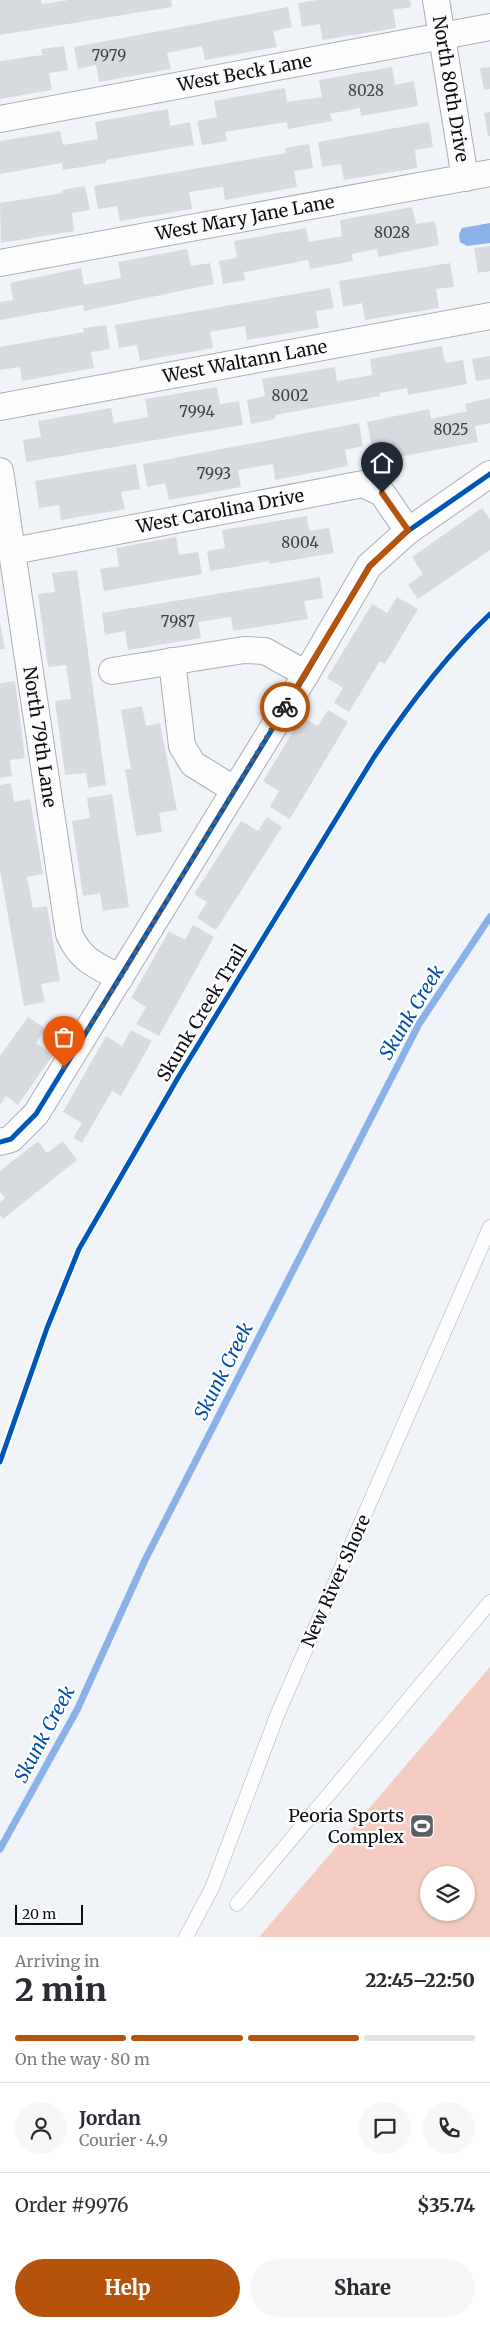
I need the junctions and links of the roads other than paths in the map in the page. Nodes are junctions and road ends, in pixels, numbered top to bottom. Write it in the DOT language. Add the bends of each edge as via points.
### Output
graph roads {
  1 [pos="436,0"];
  2 [pos="490,27"];
  3 [pos="441,35"];
  4 [pos="0,119"];
  5 [pos="490,173"];
  6 [pos="465,178"];
  7 [pos="0,263"];
  8 [pos="490,316"];
  9 [pos="0,407"];
  10 [pos="0,471"];
  11 [pos="490,474"];
  12 [pos="408,530"];
  13 [pos="13,551"];
  14 [pos="172,660"];
  15 [pos="112,671"];
  16 [pos="306,674"];
  17 [pos="235,790"];
  18 [pos="120,978"];
  19 [pos="0,1142"];
  20 [pos="490,1227"];
  21 [pos="487,1610"];
  22 [pos="237,1904"];
  23 [pos="186,1937"];
  1 -- 3 [label="street, North 80th Drive"];
  2 -- 3 [label="street, West Beck Lane"];
  3 -- 4 [label="street, West Beck Lane"];
  3 -- 6 [label="street, North 80th Drive"];
  5 -- 6 [label="street, West Mary Jane Lane"];
  6 -- 7 [label="street, West Mary Jane Lane"];
  8 -- 9 [label="street, West Waltann Lane"];
  10 -- 13 [label="street, North 79th Lane"];
  11 -- 12 [label="street"];
  12 -- 13 [label="street, West Carolina Drive" via="382,493 363,484"];
  12 -- 16 [label="street" via="370,566"];
  13 -- 18 [label="street, North 79th Lane" via="69,934 77,951"];
  14 -- 15 [label="street"];
  14 -- 16 [label="street" via="244,650 265,651"];
  14 -- 17 [label="street" via="182,746 193,764"];
  16 -- 17 [label="street"];
  17 -- 18 [label="street"];
  18 -- 19 [label="street" via="36,1114 11,1139"];
  20 -- 23 [label="lane, New River Shore" via="278,1713 212,1888"];
  21 -- 22 [label="lane"];
}
